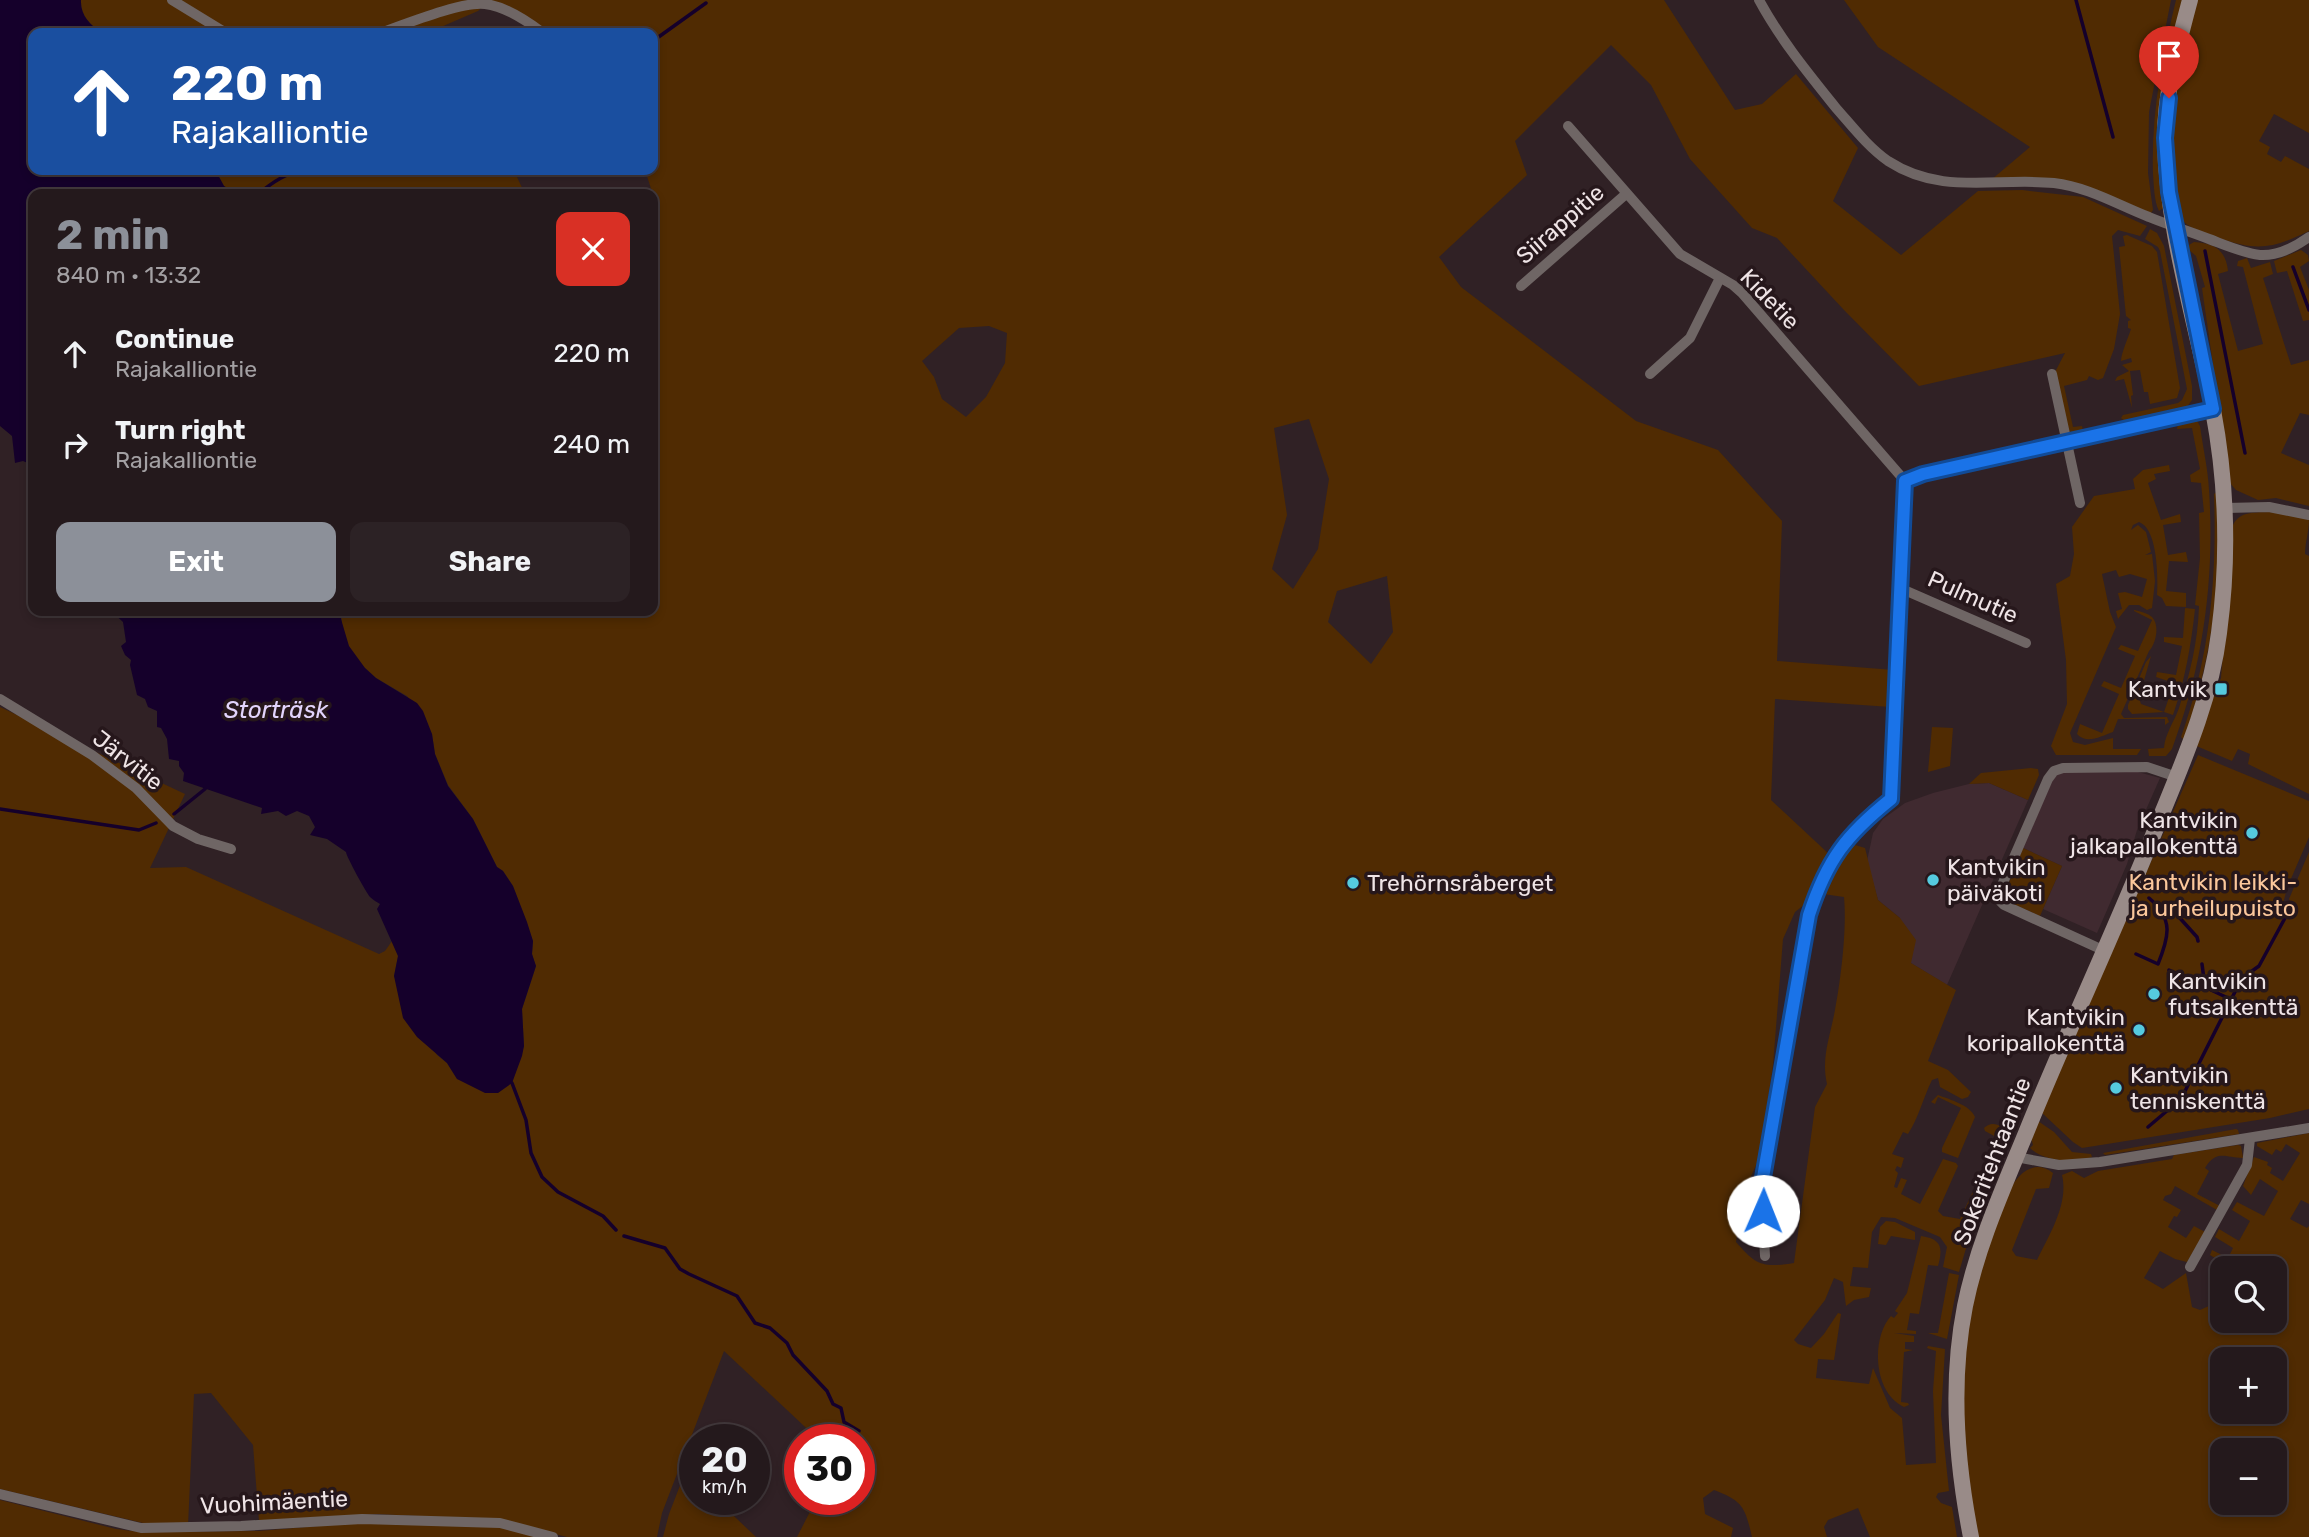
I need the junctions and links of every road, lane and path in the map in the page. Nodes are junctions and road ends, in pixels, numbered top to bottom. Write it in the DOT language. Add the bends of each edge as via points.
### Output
graph roads {
  1 [pos="172,0"];
  2 [pos="1759,0"];
  3 [pos="2190,0"];
  4 [pos="477,2"];
  5 [pos="218,28"];
  6 [pos="395,28"];
  7 [pos="534,28"];
  8 [pos="1568,126"];
  9 [pos="1626,194"];
  10 [pos="2175,227"];
  11 [pos="2309,237"];
  12 [pos="1720,278"];
  13 [pos="1521,286"];
  14 [pos="1650,374"];
  15 [pos="2052,374"];
  16 [pos="2213,409"];
  17 [pos="2067,441"];
  18 [pos="1905,481"];
  19 [pos="2080,503"];
  20 [pos="2226,508"];
  21 [pos="2309,515"];
  22 [pos="1902,589"];
  23 [pos="2026,643"];
  24 [pos="0,699"];
  25 [pos="2177,777"];
  26 [pos="231,849"];
  27 [pos="2105,951"];
  28 [pos="2309,1128"];
  29 [pos="2250,1139"];
  30 [pos="2016,1157"];
  31 [pos="1765,1256"];
  32 [pos="2190,1267"];
  33 [pos="0,1494"];
  34 [pos="553,1537"];
  35 [pos="1971,1537"];
  1 -- 5 [label="street"];
  2 -- 10 [label="street" via="1811,78 1888,161 1950,183 2068,186"];
  3 -- 10 [label="street, Sokeritehtaantie" via="2165,138"];
  4 -- 6 [label="street"];
  4 -- 7 [label="street" via="500,8"];
  8 -- 9 [label="street, Kidetie"];
  9 -- 12 [label="street, Kidetie" via="1679,254"];
  9 -- 13 [label="street, Siirappitie"];
  10 -- 11 [label="street" via="2259,255 2275,253"];
  10 -- 16 [label="street, Sokeritehtaantie"];
  12 -- 14 [label="street" via="1690,338"];
  12 -- 18 [label="street, Kidetie" via="1742,293"];
  15 -- 17 [label="street"];
  16 -- 17 [label="street"];
  16 -- 20 [label="street, Sokeritehtaantie"];
  17 -- 18 [label="street"];
  17 -- 19 [label="street"];
  18 -- 22 [label="street"];
  20 -- 21 [label="street" via="2269,507"];
  20 -- 25 [label="street, Sokeritehtaantie" via="2219,637 2206,696"];
  22 -- 23 [label="street, Pulmutie"];
  22 -- 31 [label="street" via="1891,799 1864,821 1834,858 1819,882 1809,915 1761,1189"];
  24 -- 26 [label="street, Järvitie" via="92,755 136,788 173,826"];
  25 -- 27 [label="street, Sokeritehtaantie"];
  25 -- 27 [label="street" via="2147,767 2054,771 1999,893 2004,905"];
  27 -- 30 [label="street, Sokeritehtaantie"];
  28 -- 29 [label="street"];
  29 -- 30 [label="street" via="2100,1162 2059,1165"];
  29 -- 32 [label="street" via="2247,1165"];
  30 -- 35 [label="street, Sokeritehtaantie" via="1983,1238 1965,1306 1956,1370 1956,1423"];
  33 -- 34 [label="street, Vuohimäentie" via="141,1528 362,1518 500,1523"];
}
